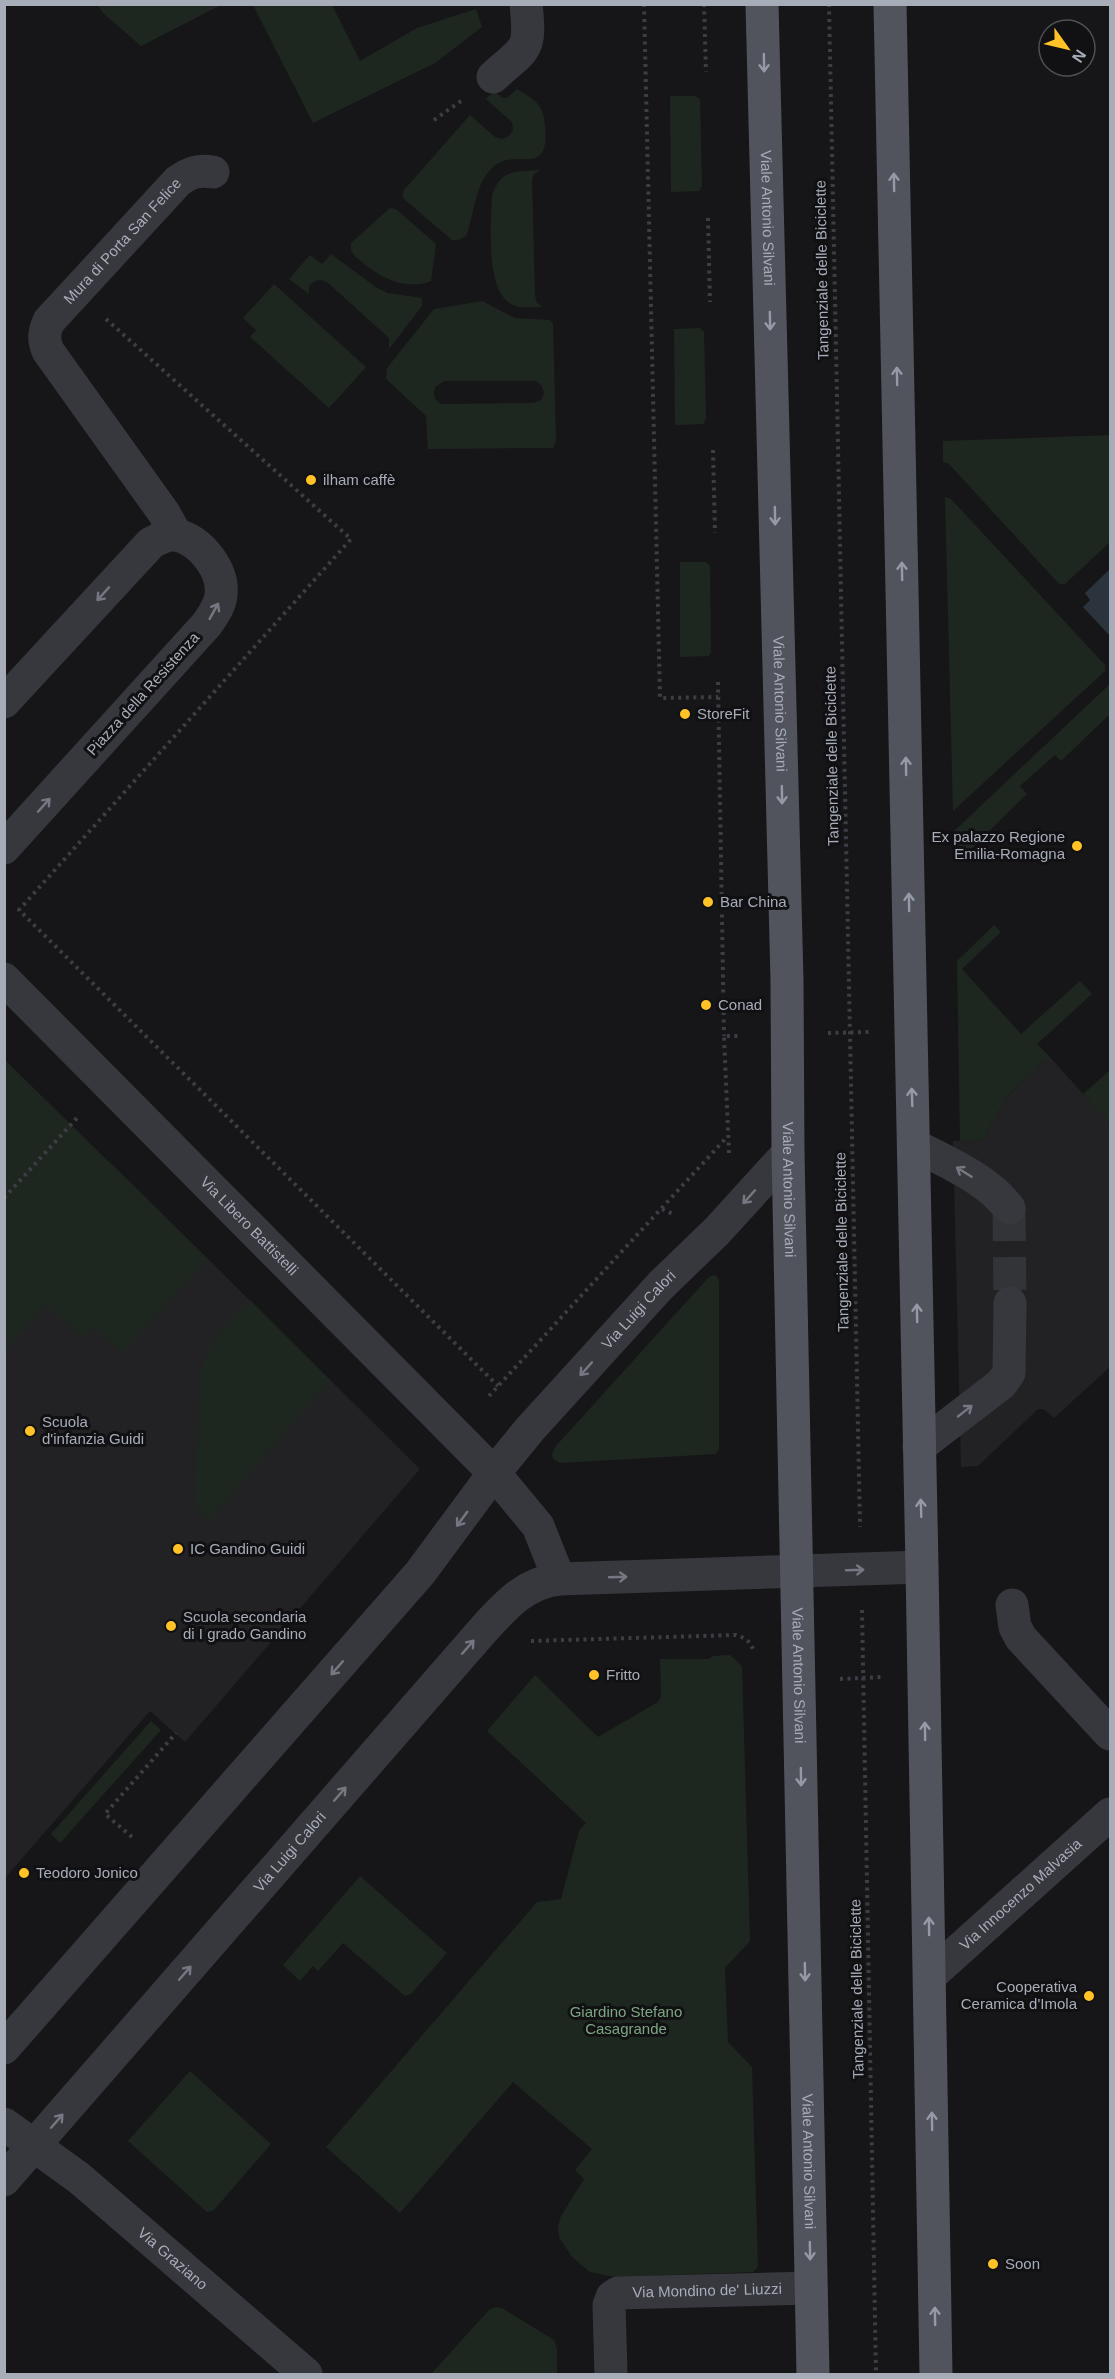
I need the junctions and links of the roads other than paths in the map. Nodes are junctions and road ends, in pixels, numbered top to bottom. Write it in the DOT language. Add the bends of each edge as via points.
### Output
graph roads {
  1 [pos="526,4"];
  2 [pos="762,4"];
  3 [pos="890,4"];
  4 [pos="493,78"];
  5 [pos="213,172"];
  6 [pos="176,535"];
  7 [pos="4,702"];
  8 [pos="4,848"];
  9 [pos="4,979"];
  10 [pos="914,1145"];
  11 [pos="788,1153"];
  12 [pos="1009,1208"];
  13 [pos="1010,1303"];
  14 [pos="919,1447"];
  15 [pos="494,1473"];
  16 [pos="922,1567"];
  17 [pos="796,1572"];
  18 [pos="559,1579"];
  19 [pos="1011,1605"];
  20 [pos="1110,1734"];
  21 [pos="1110,1814"];
  22 [pos="930,1976"];
  23 [pos="4,2048"];
  24 [pos="4,2124"];
  25 [pos="34,2146"];
  26 [pos="4,2180"];
  27 [pos="811,2288"];
  28 [pos="306,2374"];
  29 [pos="611,2374"];
  30 [pos="813,2374"];
  31 [pos="936,2374"];
  1 -- 4 [label="street" via="526,48"];
  2 -- 11 [label="main road, Viale Antonio Silvani, one-way"];
  10 -- 3 [label="main road, one-way"];
  5 -- 6 [label="street, Mura di Porta San Felice" via="198,170 178,181 49,321 45,332 48,351 165,513"];
  6 -- 7 [label="street, one-way" via="151,543 137,556"];
  8 -- 6 [label="street, Piazza della Resistenza, one-way" via="217,609 221,581 215,566 205,553"];
  9 -- 15 [label="street, Via Libero Battistelli"];
  12 -- 10 [label="street, one-way" via="998,1193"];
  14 -- 10 [label="main road, one-way"];
  11 -- 15 [label="street, Via Luigi Calori, one-way" via="661,1285"];
  11 -- 17 [label="main road, Viale Antonio Silvani"];
  14 -- 13 [label="street, one-way" via="1001,1384 1009,1373"];
  16 -- 14 [label="main road, one-way"];
  15 -- 18 [label="street" via="538,1526"];
  15 -- 23 [label="street, Via Luigi Calori, one-way" via="420,1573"];
  17 -- 16 [label="street, Via Luigi Calori, one-way"];
  22 -- 16 [label="main road, one-way"];
  18 -- 17 [label="street, Via Luigi Calori, one-way"];
  17 -- 27 [label="main road, Viale Antonio Silvani, one-way"];
  25 -- 18 [label="street, Via Luigi Calori, one-way" via="499,1613 524,1590"];
  19 -- 20 [label="street" via="1021,1638"];
  21 -- 22 [label="street, Via Innocenzo Malvasia"];
  31 -- 22 [label="main road, one-way"];
  24 -- 25 [label="street"];
  25 -- 26 [label="street, Via Luigi Calori"];
  25 -- 28 [label="street, Via Graziano" via="79,2178"];
  27 -- 29 [label="street, Via Mondino de' Liuzzi" via="618,2293 609,2305"];
  27 -- 30 [label="main road, Viale Antonio Silvani"];
}
